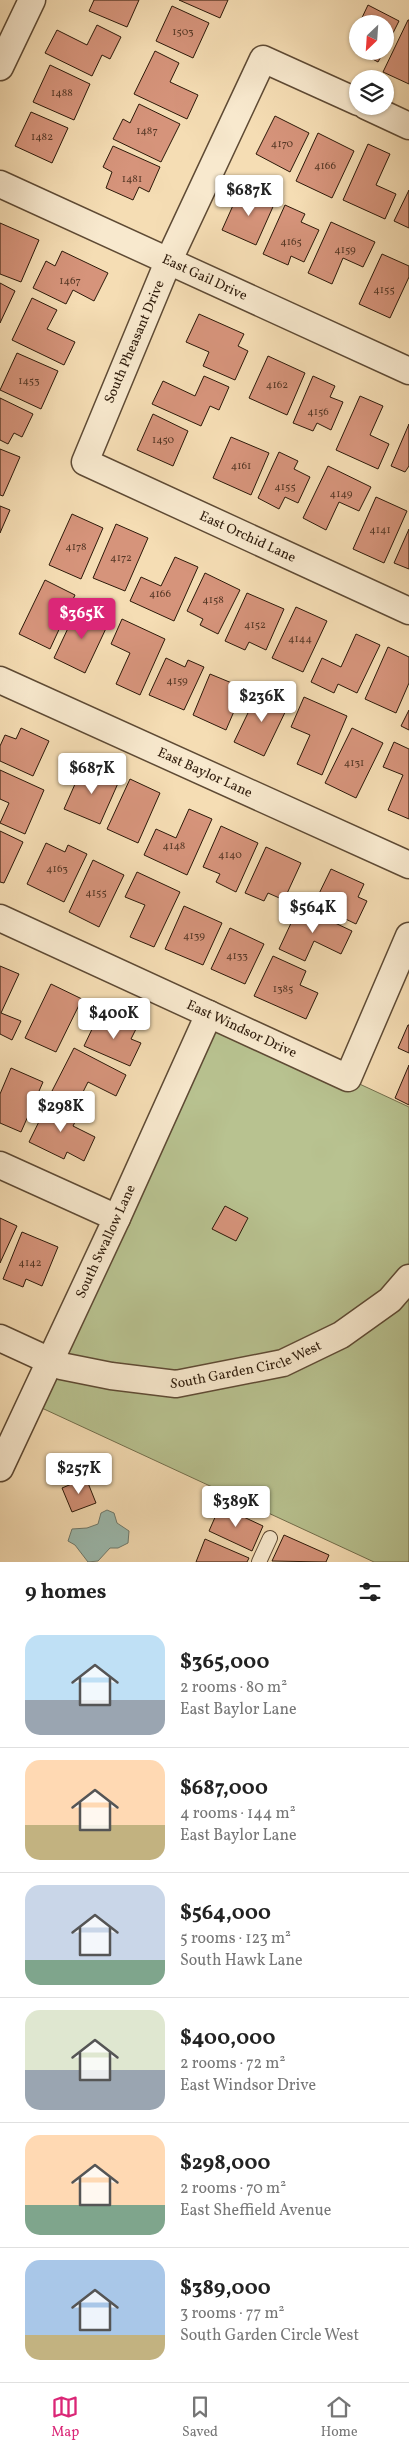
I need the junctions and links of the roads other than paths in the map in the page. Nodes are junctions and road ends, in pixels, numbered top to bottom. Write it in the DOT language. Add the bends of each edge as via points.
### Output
graph roads {
  1 [pos="32,0"];
  2 [pos="0,67"];
  3 [pos="349,98"];
  4 [pos="385,115"];
  5 [pos="409,126"];
  6 [pos="0,184"];
  7 [pos="168,262"];
  8 [pos="409,371"];
  9 [pos="85,462"];
  10 [pos="409,612"];
  11 [pos="0,680"];
  12 [pos="409,865"];
  13 [pos="0,918"];
  14 [pos="409,936"];
  15 [pos="209,1014"];
  16 [pos="0,1165"];
  17 [pos="117,1218"];
  18 [pos="409,1278"];
  19 [pos="0,1338"];
  20 [pos="55,1363"];
  21 [pos="0,1468"];
  22 [pos="270,1538"];
  23 [pos="259,1562"];
  1 -- 2 [label="street"];
  3 -- 7 [label="street, South Pheasant Drive" via="263,59"];
  4 -- 5 [label="street"];
  6 -- 7 [label="street, East Gail Drive"];
  7 -- 8 [label="street, East Gail Drive"];
  7 -- 9 [label="street, South Pheasant Drive"];
  9 -- 10 [label="street, East Orchid Lane"];
  11 -- 12 [label="street, East Baylor Lane"];
  13 -- 15 [label="street, East Windsor Drive"];
  14 -- 15 [label="street, East Windsor Drive" via="348,1078"];
  15 -- 17 [label="street, South Swallow Lane"];
  16 -- 17 [label="street"];
  17 -- 20 [label="street, South Swallow Lane"];
  18 -- 20 [label="street, South Garden Circle West" via="390,1300 341,1335 283,1363 176,1384 111,1376"];
  19 -- 20 [label="street, South Garden Circle West"];
  20 -- 21 [label="street, South Swallow Lane"];
  22 -- 23 [label="lane"];
}
